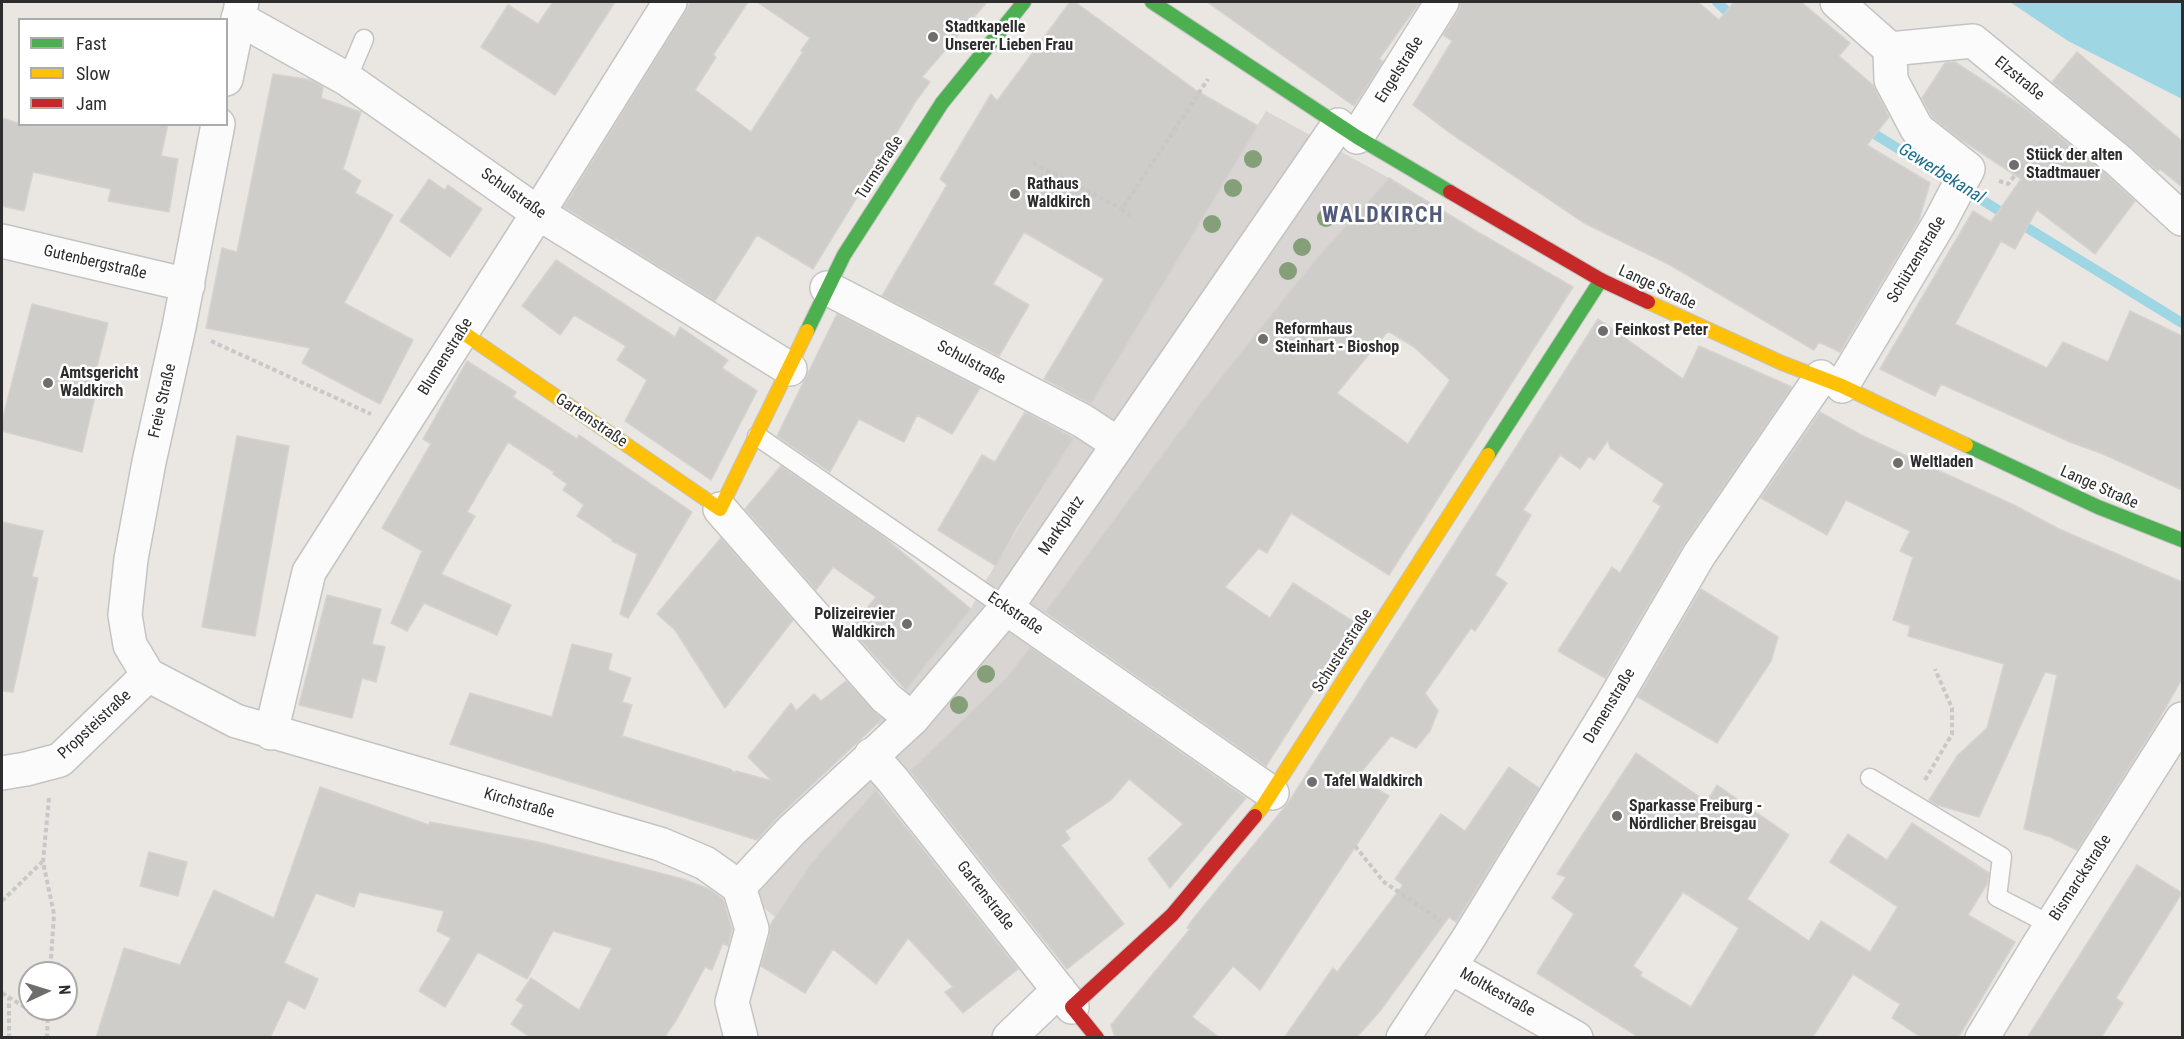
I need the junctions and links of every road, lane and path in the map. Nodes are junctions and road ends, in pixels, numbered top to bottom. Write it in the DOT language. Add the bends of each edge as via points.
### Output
graph roads {
  1 [pos="670,2"];
  2 [pos="1024,2"];
  3 [pos="1152,2"];
  4 [pos="1442,2"];
  5 [pos="1837,2"];
  6 [pos="240,10"];
  7 [pos="364,39"];
  8 [pos="1890,49"];
  9 [pos="1227,51"];
  10 [pos="228,69"];
  11 [pos="347,79"];
  12 [pos="2062,115"];
  13 [pos="218,126"];
  14 [pos="1348,131"];
  15 [pos="1033,163"];
  16 [pos="1962,180"];
  17 [pos="1122,209"];
  18 [pos="538,213"];
  19 [pos="1131,216"];
  20 [pos="2182,219"];
  21 [pos="2,241"];
  22 [pos="1601,280"];
  23 [pos="188,285"];
  24 [pos="827,288"];
  25 [pos="179,327"];
  26 [pos="462,332"];
  27 [pos="790,369"];
  28 [pos="1832,381"];
  29 [pos="401,428"];
  30 [pos="757,436"];
  31 [pos="1118,444"];
  32 [pos="720,509"];
  33 [pos="2182,540"];
  34 [pos="1006,608"];
  35 [pos="1935,669"];
  36 [pos="148,675"];
  37 [pos="912,719"];
  38 [pos="2182,719"];
  39 [pos="271,733"];
  40 [pos="871,755"];
  41 [pos="60,760"];
  42 [pos="2,772"];
  43 [pos="1870,778"];
  44 [pos="1272,793"];
  45 [pos="1911,803"];
  46 [pos="1355,846"];
  47 [pos="43,862"];
  48 [pos="739,887"];
  49 [pos="2,900"];
  50 [pos="2051,925"];
  51 [pos="1468,939"];
  52 [pos="51,961"];
  53 [pos="1450,967"];
  54 [pos="2,993"];
  55 [pos="9,998"];
  56 [pos="1066,999"];
  57 [pos="47,1022"];
  58 [pos="9,1038"];
  59 [pos="47,1038"];
  60 [pos="741,1038"];
  61 [pos="1009,1038"];
  62 [pos="1097,1038"];
  63 [pos="1402,1038"];
  64 [pos="1576,1038"];
  65 [pos="1982,1038"];
  1 -- 18 [label="street, Blumenstraße"];
  2 -- 24 [label="street, Turmstraße" via="942,103"];
  3 -- 9 [label="street, Lange Straße"];
  4 -- 14 [label="street, Engelstraße"];
  5 -- 8 [label="street"];
  6 -- 10 [label="street"];
  6 -- 11 [label="street, Schulstraße"];
  7 -- 11 [label="lane"];
  8 -- 12 [label="street, Elzstraße" via="1973,41"];
  8 -- 16 [label="street" via="1891,80 1917,129"];
  9 -- 14 [label="street, Lange Straße"];
  9 -- 17 [label="path"];
  11 -- 18 [label="street, Schulstraße"];
  12 -- 16 [label="path" via="2008,184"];
  12 -- 20 [label="street, Elzstraße"];
  13 -- 23 [label="street, Freie Straße"];
  14 -- 22 [label="street, Lange Straße"];
  14 -- 31 [label="street, Marktplatz"];
  15 -- 17 [label="path"];
  16 -- 28 [label="street, Schützenstraße"];
  17 -- 19 [label="path"];
  18 -- 26 [label="street, Blumenstraße"];
  18 -- 27 [label="street, Schulstraße"];
  21 -- 23 [label="street, Gutenbergstraße"];
  22 -- 28 [label="street, Lange Straße" via="1782,363"];
  22 -- 44 [label="street, Schusterstraße"];
  23 -- 25 [label="street, Freie Straße"];
  24 -- 27 [label="street, Turmstraße"];
  24 -- 31 [label="street, Schulstraße" via="1083,421"];
  25 -- 29 [label="path"];
  25 -- 36 [label="street, Freie Straße" via="135,536 125,615 130,645"];
  26 -- 29 [label="street, Blumenstraße"];
  26 -- 32 [label="street, Gartenstraße"];
  27 -- 30 [label="street"];
  28 -- 33 [label="street, Lange Straße" via="2098,507"];
  28 -- 51 [label="street, Damenstraße" via="1700,555"];
  29 -- 39 [label="street, Blumenstraße" via="309,572"];
  30 -- 32 [label="street"];
  30 -- 34 [label="lane, Eckstraße"];
  31 -- 34 [label="street, Marktplatz"];
  32 -- 37 [label="street, Gartenstraße" via="886,698"];
  34 -- 37 [label="street, Marktplatz"];
  34 -- 44 [label="street, Eckstraße"];
  35 -- 45 [label="path" via="1952,708 1952,734"];
  36 -- 39 [label="street, Kirchstraße" via="236,721"];
  36 -- 41 [label="street, Propsteistraße"];
  37 -- 40 [label="street, Marktplatz"];
  38 -- 50 [label="street, Bismarckstraße"];
  39 -- 48 [label="street, Kirchstraße" via="660,844 705,863"];
  40 -- 48 [label="street, Marktplatz"];
  40 -- 56 [label="street, Gartenstraße"];
  41 -- 42 [label="street, Propsteistraße"];
  41 -- 47 [label="path" via="48,800"];
  43 -- 45 [label="lane"];
  44 -- 56 [label="street, Schusterstraße" via="1172,915"];
  45 -- 50 [label="lane" via="2002,857 1997,897"];
  46 -- 51 [label="path" via="1384,882"];
  47 -- 49 [label="path"];
  47 -- 52 [label="path" via="54,914"];
  48 -- 60 [label="street" via="752,929 732,1002"];
  50 -- 65 [label="street, Bismarckstraße"];
  51 -- 53 [label="street, Damenstraße"];
  53 -- 63 [label="street, Damenstraße"];
  53 -- 64 [label="street, Moltkestraße"];
  54 -- 55 [label="path"];
  55 -- 57 [label="path"];
  55 -- 58 [label="path"];
  56 -- 61 [label="street"];
  56 -- 62 [label="street, Gartenstraße"];
  57 -- 59 [label="path"];
}
